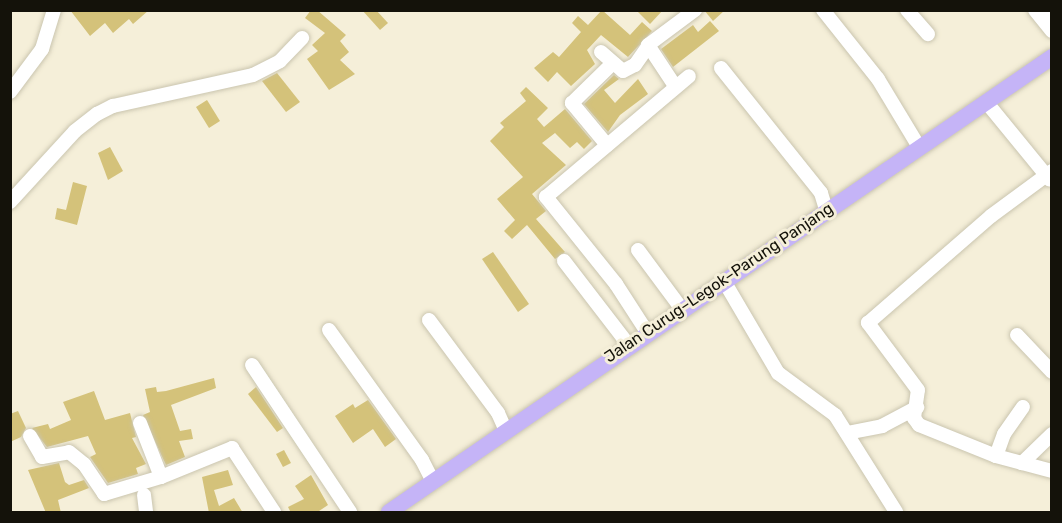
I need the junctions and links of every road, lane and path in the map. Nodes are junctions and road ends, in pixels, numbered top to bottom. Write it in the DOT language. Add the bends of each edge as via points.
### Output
graph roads {
  1 [pos="54,10"];
  2 [pos="695,10"];
  3 [pos="823,10"];
  4 [pos="907,10"];
  5 [pos="1035,10"];
  6 [pos="1048,10"];
  7 [pos="1052,14"];
  8 [pos="1052,31"];
  9 [pos="928,34"];
  10 [pos="302,38"];
  11 [pos="647,48"];
  12 [pos="601,52"];
  13 [pos="1052,57"];
  14 [pos="611,65"];
  15 [pos="721,68"];
  16 [pos="689,76"];
  17 [pos="675,86"];
  18 [pos="10,92"];
  19 [pos="987,103"];
  20 [pos="607,145"];
  21 [pos="919,147"];
  22 [pos="1049,176"];
  23 [pos="10,202"];
  24 [pos="826,209"];
  25 [pos="638,250"];
  26 [pos="564,261"];
  27 [pos="723,281"];
  28 [pos="681,308"];
  29 [pos="429,320"];
  30 [pos="329,330"];
  31 [pos="647,332"];
  32 [pos="1017,335"];
  33 [pos="628,344"];
  34 [pos="252,365"];
  35 [pos="1052,372"];
  36 [pos="917,407"];
  37 [pos="1023,407"];
  38 [pos="141,423"];
  39 [pos="506,431"];
  40 [pos="847,433"];
  41 [pos="1052,434"];
  42 [pos="30,436"];
  43 [pos="996,456"];
  44 [pos="1022,463"];
  45 [pos="1052,471"];
  46 [pos="161,477"];
  47 [pos="433,482"];
  48 [pos="144,495"];
  49 [pos="146,513"];
  50 [pos="274,513"];
  51 [pos="350,513"];
  52 [pos="389,513"];
  53 [pos="896,513"];
  1 -- 18 [label="street" via="42,48"];
  2 -- 11 [label="street"];
  3 -- 21 [label="street" via="878,79"];
  4 -- 9 [label="street"];
  5 -- 8 [label="street"];
  6 -- 7 [label="street"];
  10 -- 23 [label="street" via="280,60 253,75 113,106 97,114 75,130"];
  11 -- 14 [label="street" via="630,69 619,71"];
  11 -- 17 [label="street"];
  12 -- 14 [label="street"];
  13 -- 19 [label="main road, Jalan Curug–Legok–Parung Panjang"];
  14 -- 20 [label="street" via="572,103"];
  15 -- 24 [label="street" via="821,193"];
  16 -- 17 [label="street"];
  17 -- 20 [label="street"];
  19 -- 21 [label="main road, Jalan Curug–Legok–Parung Panjang"];
  19 -- 22 [label="street"];
  20 -- 31 [label="street" via="546,197 616,284"];
  21 -- 24 [label="main road, Jalan Curug–Legok–Parung Panjang"];
  22 -- 36 [label="street" via="869,319 870,326 918,390"];
  24 -- 27 [label="main road, Jalan Curug–Legok–Parung Panjang"];
  25 -- 28 [label="street"];
  26 -- 33 [label="street"];
  27 -- 28 [label="main road, Jalan Curug–Legok–Parung Panjang"];
  27 -- 40 [label="street" via="778,373 827,406"];
  28 -- 31 [label="main road, Jalan Curug–Legok–Parung Panjang"];
  29 -- 39 [label="street" via="498,414"];
  30 -- 47 [label="street" via="422,460"];
  31 -- 33 [label="main road, Jalan Curug–Legok–Parung Panjang"];
  32 -- 35 [label="street"];
  33 -- 39 [label="main road, Jalan Curug–Legok–Parung Panjang"];
  34 -- 51 [label="street"];
  36 -- 40 [label="street" via="882,426"];
  36 -- 43 [label="street" via="914,418 926,430"];
  37 -- 43 [label="street" via="1004,434"];
  38 -- 46 [label="street"];
  39 -- 47 [label="main road, Jalan Curug–Legok–Parung Panjang"];
  40 -- 53 [label="street"];
  41 -- 44 [label="street"];
  42 -- 46 [label="street" via="42,457 69,452 84,464 104,494"];
  43 -- 44 [label="street"];
  44 -- 45 [label="street"];
  46 -- 50 [label="street" via="232,448"];
  47 -- 52 [label="main road, Jalan Curug–Legok–Parung Panjang"];
  48 -- 49 [label="street"];
}
